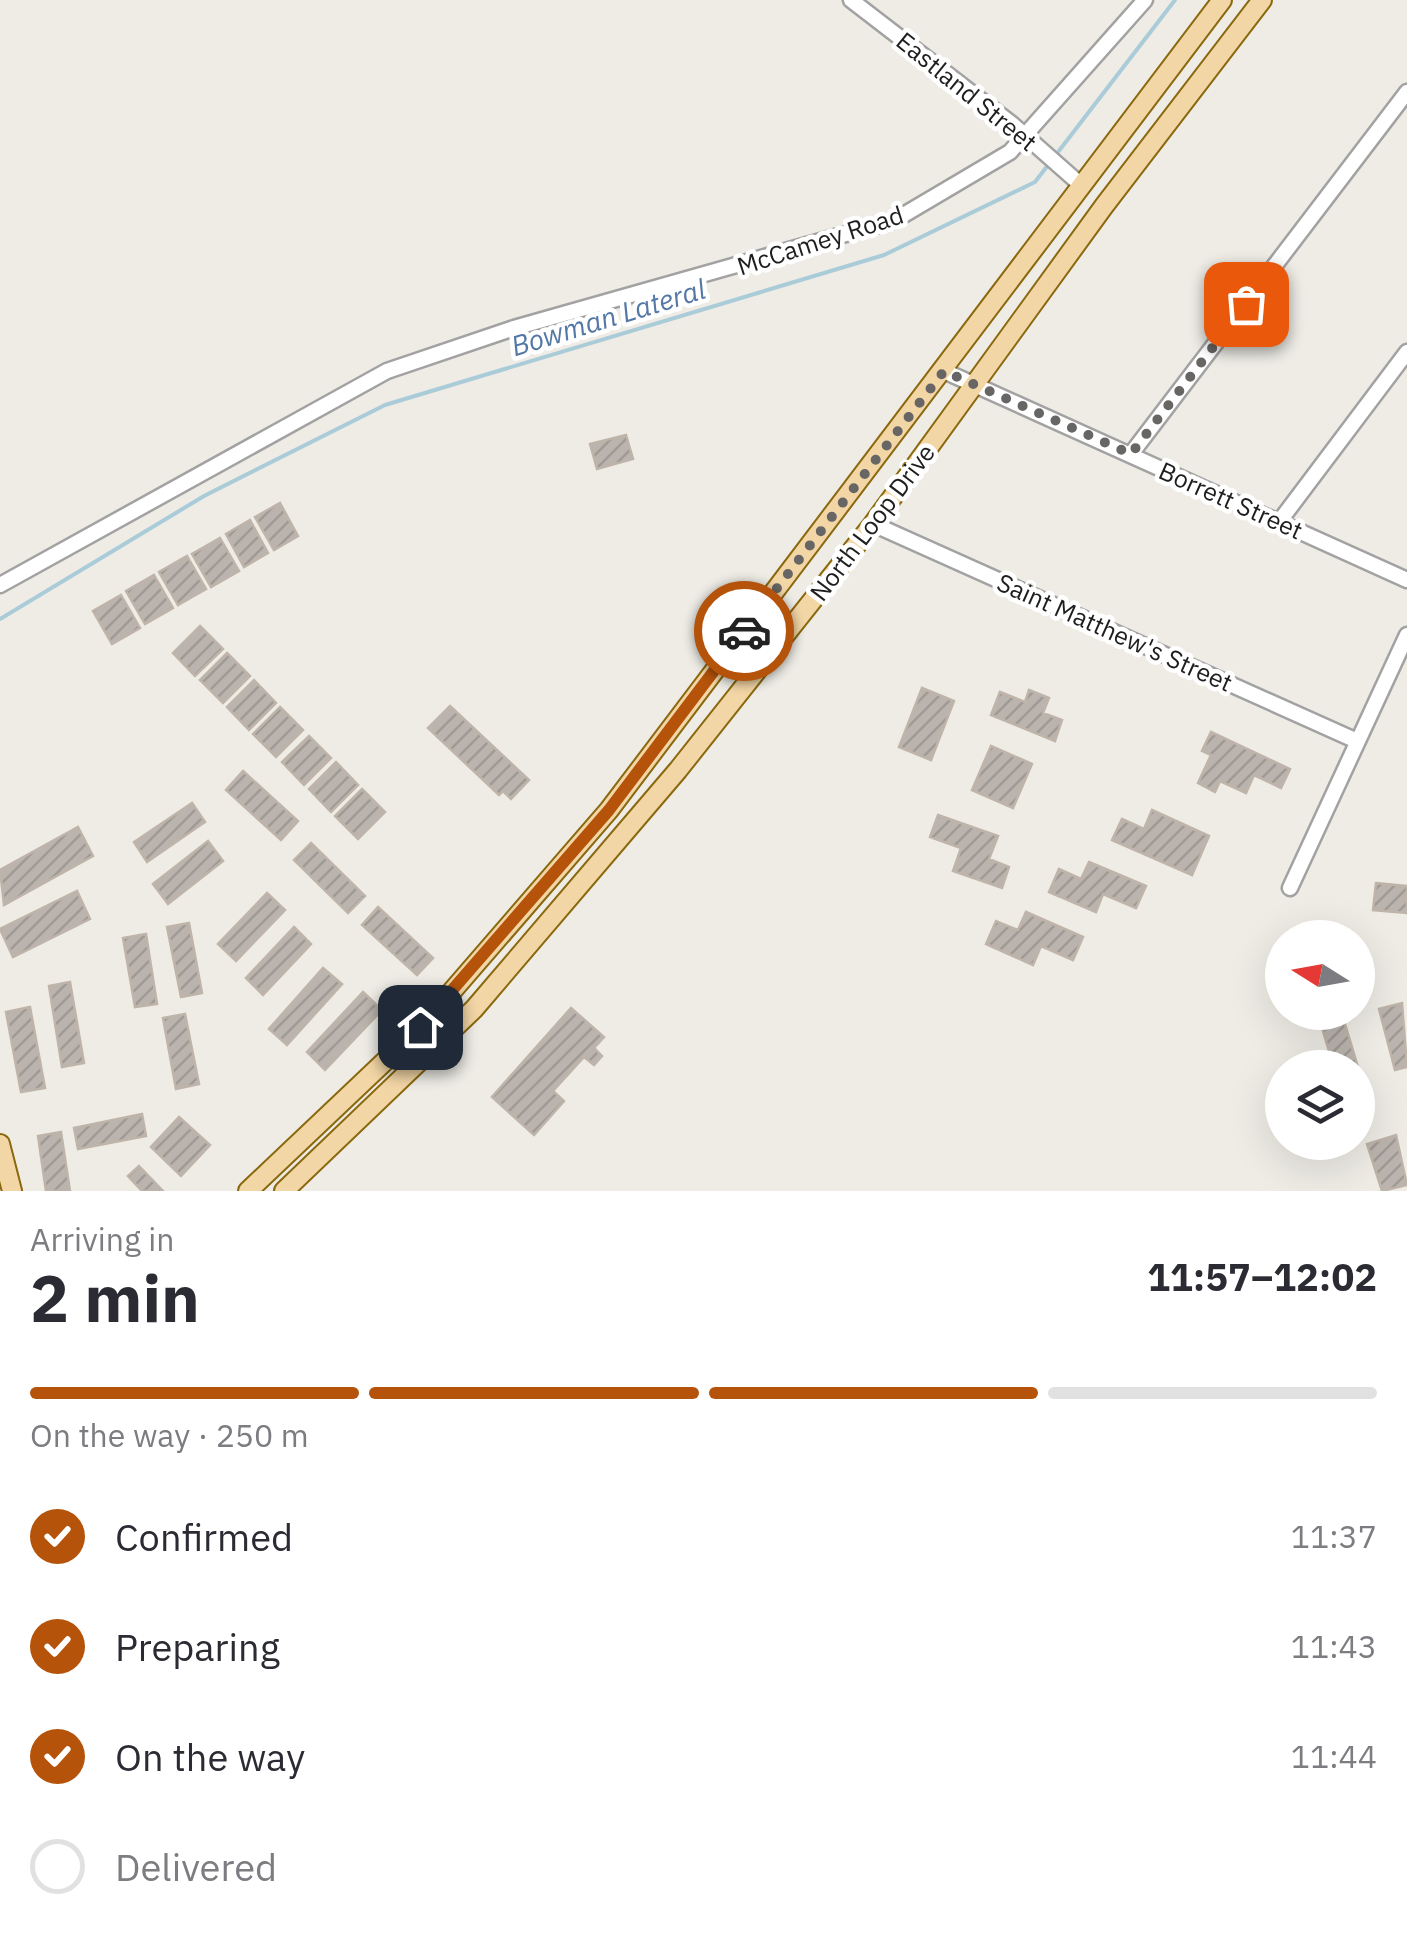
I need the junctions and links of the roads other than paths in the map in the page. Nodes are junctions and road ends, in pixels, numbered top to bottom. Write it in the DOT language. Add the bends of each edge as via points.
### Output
graph roads {
  1 [pos="851,0"];
  2 [pos="1145,0"];
  3 [pos="1222,0"];
  4 [pos="1262,0"];
  5 [pos="1407,92"];
  6 [pos="1030,140"];
  7 [pos="1081,186"];
  8 [pos="1407,352"];
  9 [pos="944,371"];
  10 [pos="975,387"];
  11 [pos="1131,454"];
  12 [pos="1279,522"];
  13 [pos="873,524"];
  14 [pos="1407,580"];
  15 [pos="0,586"];
  16 [pos="1407,635"];
  17 [pos="692,703"];
  18 [pos="714,726"];
  19 [pos="1358,741"];
  20 [pos="1290,888"];
  21 [pos="0,1144"];
  22 [pos="12,1191"];
  23 [pos="248,1191"];
  24 [pos="284,1191"];
  1 -- 6 [label="street, Eastland Street"];
  2 -- 6 [label="street, McCamey Road"];
  3 -- 7 [label="main road, North Loop Drive"];
  4 -- 10 [label="main road, North Loop Drive"];
  5 -- 11 [label="street"];
  6 -- 7 [label="street, Eastland Street"];
  6 -- 15 [label="street, McCamey Road" via="895,220 514,328 387,371"];
  7 -- 9 [label="main road, North Loop Drive"];
  8 -- 12 [label="street"];
  9 -- 10 [label="street, Borrett Street"];
  9 -- 17 [label="main road, North Loop Drive"];
  10 -- 11 [label="street, Borrett Street"];
  10 -- 13 [label="main road, North Loop Drive"];
  11 -- 12 [label="street, Borrett Street"];
  12 -- 14 [label="street, Borrett Street"];
  13 -- 18 [label="main road, North Loop Drive"];
  13 -- 19 [label="street, Saint Matthew's Street"];
  16 -- 19 [label="street"];
  17 -- 18 [label="main road"];
  17 -- 23 [label="main road, North Loop Drive" via="609,810 420,1027"];
  18 -- 24 [label="main road, North Loop Drive" via="474,1010"];
  19 -- 20 [label="street"];
  21 -- 22 [label="main road"];
}
